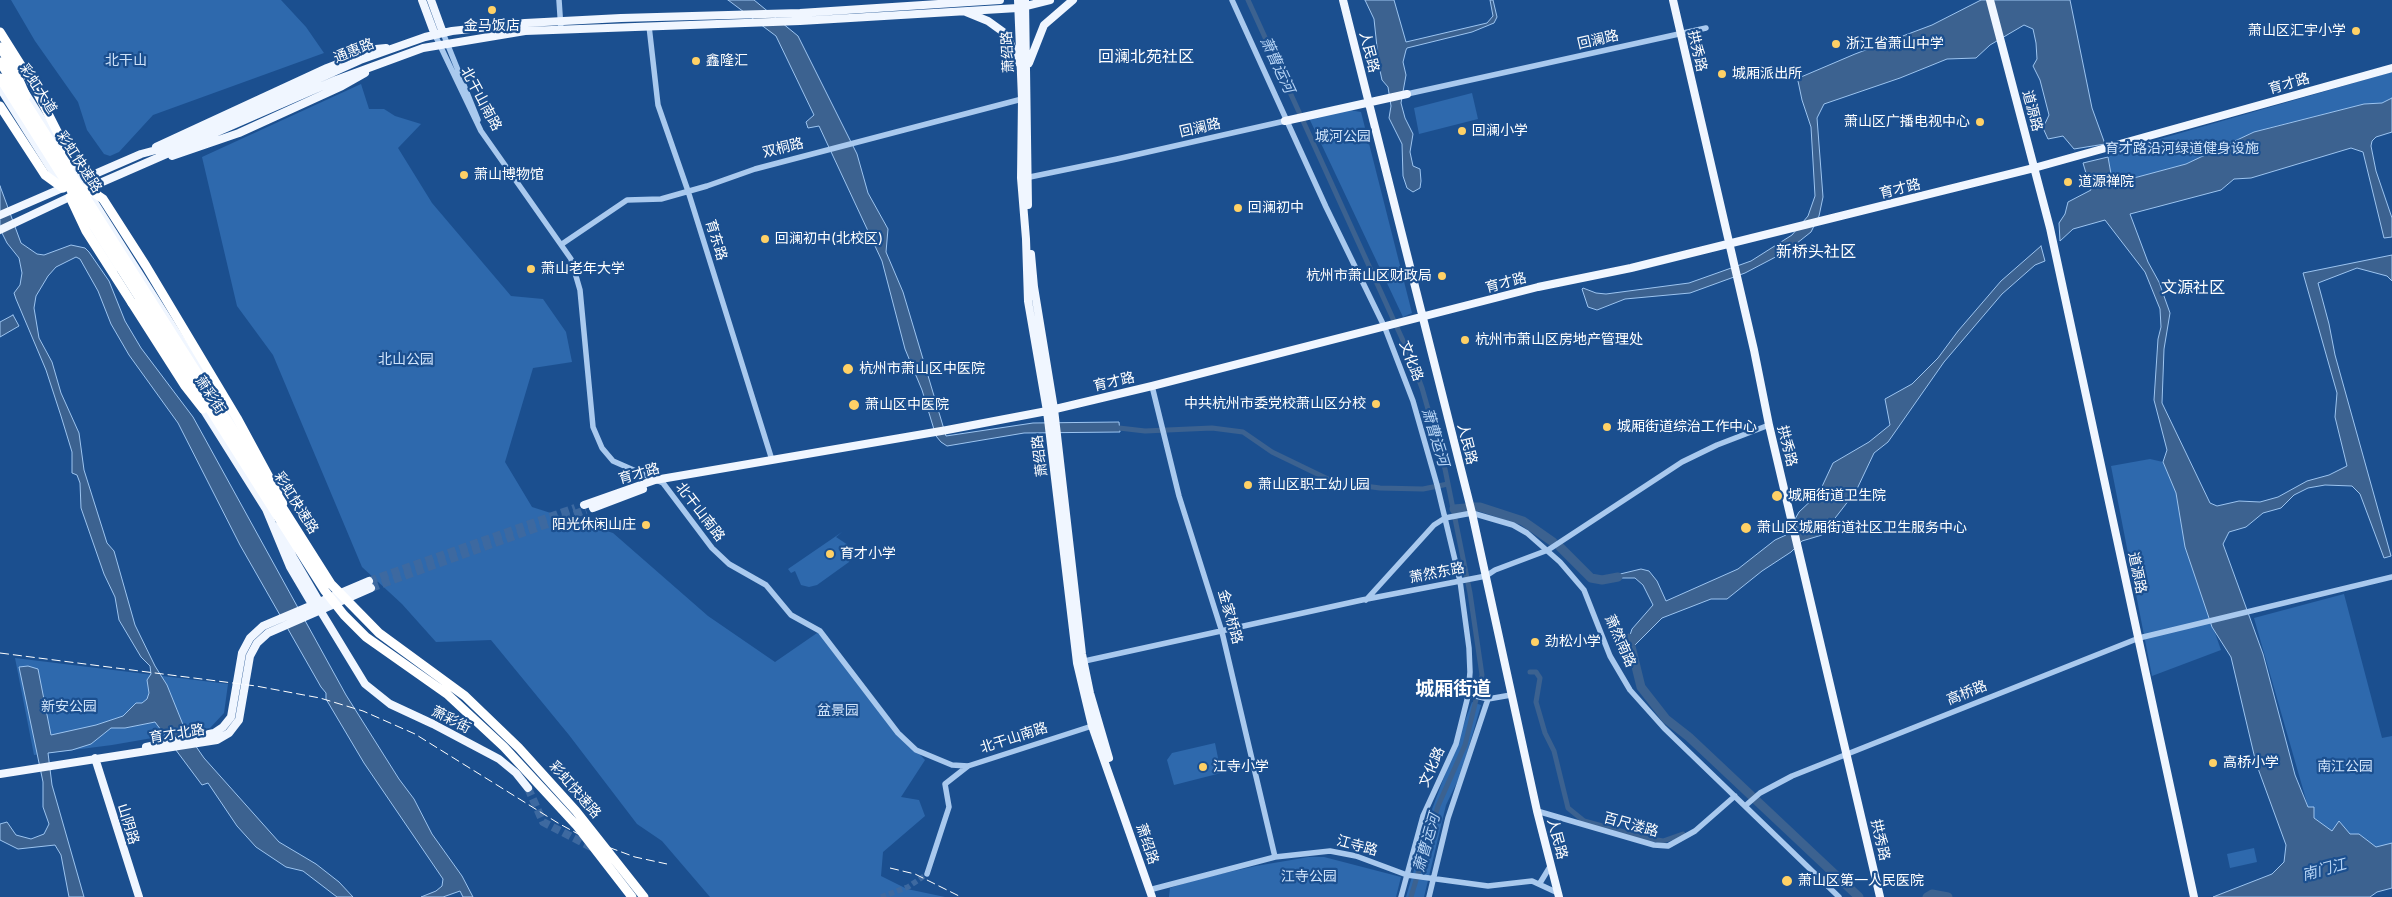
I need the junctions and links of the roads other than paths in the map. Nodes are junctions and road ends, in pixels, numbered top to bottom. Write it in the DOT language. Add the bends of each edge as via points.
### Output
graph roads {
  1 [pos="422,0"];
  2 [pos="431,0"];
  3 [pos="558,0"];
  4 [pos="1000,0"];
  5 [pos="1050,0"];
  6 [pos="1074,0"];
  7 [pos="1232,0"];
  8 [pos="1343,0"];
  9 [pos="1673,0"];
  10 [pos="1990,0"];
  11 [pos="976,1"];
  12 [pos="1022,4"];
  13 [pos="964,11"];
  14 [pos="800,17"];
  15 [pos="561,26"];
  16 [pos="650,26"];
  17 [pos="1706,28"];
  18 [pos="0,32"];
  19 [pos="439,34"];
  20 [pos="1681,34"];
  21 [pos="445,45"];
  22 [pos="0,46"];
  23 [pos="0,53"];
  24 [pos="0,62"];
  25 [pos="2392,68"];
  26 [pos="1024,70"];
  27 [pos="0,78"];
  28 [pos="0,84"];
  29 [pos="0,88"];
  30 [pos="1407,94"];
  31 [pos="1022,98"];
  32 [pos="1368,101"];
  33 [pos="17,104"];
  34 [pos="0,106"];
  35 [pos="36,119"];
  36 [pos="1286,121"];
  37 [pos="71,165"];
  38 [pos="2034,168"];
  39 [pos="1025,178"];
  40 [pos="81,180"];
  41 [pos="63,188"];
  42 [pos="87,188"];
  43 [pos="688,191"];
  44 [pos="70,197"];
  45 [pos="1,215"];
  46 [pos="0,229"];
  47 [pos="562,244"];
  48 [pos="1729,245"];
  49 [pos="1422,318"];
  50 [pos="1385,328"];
  51 [pos="1152,386"];
  52 [pos="1051,410"];
  53 [pos="1769,426"];
  54 [pos="235,450"];
  55 [pos="772,460"];
  56 [pos="659,482"];
  57 [pos="585,508"];
  58 [pos="1472,514"];
  59 [pos="1447,517"];
  60 [pos="295,527"];
  61 [pos="1548,550"];
  62 [pos="1486,576"];
  63 [pos="2392,577"];
  64 [pos="1461,580"];
  65 [pos="370,585"];
  66 [pos="1366,600"];
  67 [pos="318,606"];
  68 [pos="1222,632"];
  69 [pos="2139,638"];
  70 [pos="1080,662"];
  71 [pos="1468,694"];
  72 [pos="1510,695"];
  73 [pos="1488,699"];
  74 [pos="1092,726"];
  75 [pos="1847,755"];
  76 [pos="95,758"];
  77 [pos="968,766"];
  78 [pos="0,774"];
  79 [pos="526,789"];
  80 [pos="1735,796"];
  81 [pos="1746,806"];
  82 [pos="1537,811"];
  83 [pos="1275,857"];
  84 [pos="1551,865"];
  85 [pos="622,872"];
  86 [pos="927,874"];
  87 [pos="1407,875"];
  88 [pos="614,877"];
  89 [pos="1436,879"];
  90 [pos="1540,883"];
  91 [pos="1152,892"];
  92 [pos="1558,895"];
  93 [pos="138,897"];
  94 [pos="630,897"];
  95 [pos="643,897"];
  96 [pos="1156,897"];
  97 [pos="1401,897"];
  98 [pos="1429,897"];
  99 [pos="1839,897"];
  100 [pos="1880,897"];
  101 [pos="2194,897"];
  1 -- 19 [label="main road"];
  2 -- 19 [label="main road"];
  3 -- 15 [label="street"];
  4 -- 11 [label="main road"];
  5 -- 12 [label="main road"];
  6 -- 26 [label="main road" via="1044,26"];
  7 -- 36 [label="street, 文化路"];
  8 -- 32 [label="main road, 人民路"];
  9 -- 20 [label="main road, 拱秀路"];
  10 -- 38 [label="main road, 道源路"];
  11 -- 14 [label="main road"];
  12 -- 13 [label="main road"];
  12 -- 26 [label="main road, 萧绍路"];
  13 -- 14 [label="main road"];
  13 -- 26 [label="main road" via="988,21 1006,34"];
  14 -- 15 [label="main road, 通惠路" via="731,15"];
  14 -- 16 [label="main road, 通惠路" via="731,24"];
  15 -- 16 [label="main road, 通惠路"];
  15 -- 19 [label="main road, 通惠路" via="484,26"];
  15 -- 21 [label="main road, 通惠路"];
  16 -- 43 [label="street, 育东路" via="658,105"];
  17 -- 20 [label="street, 回澜路"];
  18 -- 37 [label="highway" via="34,86"];
  19 -- 21 [label="street, 北干山南路"];
  19 -- 40 [label="main road, 通惠路" via="360,60 167,147 141,154"];
  20 -- 30 [label="street, 回澜路"];
  20 -- 48 [label="main road, 拱秀路"];
  21 -- 42 [label="main road, 通惠路" via="399,56 239,133 148,162"];
  21 -- 47 [label="street, 北干山南路" via="469,109 487,140"];
  22 -- 35 [label="highway, bridge"];
  23 -- 37 [label="main road, 彩虹大道"];
  24 -- 35 [label="highway, 彩虹快速路, bridge"];
  25 -- 38 [label="main road, 育才路"];
  26 -- 31 [label="main road, 萧绍路"];
  26 -- 39 [label="main road"];
  27 -- 33 [label="highway, 彩虹快速路, bridge"];
  28 -- 33 [label="highway, bridge"];
  29 -- 41 [label="main road"];
  30 -- 32 [label="main road, 回澜路"];
  31 -- 39 [label="main road, 萧绍路"];
  31 -- 43 [label="street, 双桐路" via="755,169"];
  32 -- 36 [label="main road, 回澜路"];
  32 -- 49 [label="main road, 人民路"];
  33 -- 54 [label="highway, 彩虹快速路, bridge"];
  34 -- 41 [label="highway" via="45,174"];
  35 -- 60 [label="highway, 彩虹快速路, bridge"];
  36 -- 39 [label="street, 回澜路"];
  36 -- 50 [label="street, 文化路"];
  37 -- 40 [label="main road, 彩虹大道"];
  38 -- 48 [label="main road, 育才路"];
  38 -- 69 [label="main road, 道源路" via="2050,228"];
  39 -- 52 [label="main road, 萧绍路" via="1034,287"];
  40 -- 41 [label="main road, 通惠路"];
  40 -- 42 [label="main road, 彩虹大道"];
  41 -- 44 [label="main road"];
  41 -- 45 [label="main road, 通惠路"];
  42 -- 44 [label="main road"];
  42 -- 60 [label="highway, bridge" via="103,199 161,292 270,476"];
  42 -- 67 [label="main road, 萧彩街" via="259,466 292,557"];
  43 -- 47 [label="street, 双桐路" via="661,198 627,200"];
  43 -- 55 [label="street, 育东路"];
  44 -- 46 [label="main road"];
  44 -- 54 [label="highway, bridge" via="86,231 185,386"];
  44 -- 67 [label="main road, 萧彩街" via="246,475 266,509 290,567"];
  47 -- 56 [label="street, 北干山南路" via="579,283 593,427 602,448 613,461"];
  48 -- 49 [label="main road, 育才路" via="1538,287"];
  48 -- 53 [label="main road, 拱秀路"];
  49 -- 50 [label="main road, 育才路"];
  49 -- 58 [label="main road, 人民路"];
  50 -- 51 [label="main road, 育才路"];
  50 -- 59 [label="street, 文化路" via="1413,401"];
  51 -- 52 [label="main road, 育才路"];
  51 -- 68 [label="street, 金家桥路" via="1179,496"];
  52 -- 55 [label="main road, 育才路"];
  52 -- 70 [label="main road, 萧绍路"];
  53 -- 61 [label="street, 萧然东路" via="1682,462"];
  53 -- 75 [label="main road, 拱秀路"];
  54 -- 94 [label="highway, 彩虹快速路, bridge" via="325,591 344,615 378,646 447,694 504,747 577,826"];
  55 -- 56 [label="main road, 育才路"];
  56 -- 57 [label="main road, 育才路"];
  56 -- 77 [label="street, 北干山南路" via="712,548 729,564 766,585 791,614 820,632 898,733 911,745 933,758"];
  58 -- 59 [label="street, 萧然南路"];
  58 -- 61 [label="street, 萧然南路" via="1528,533"];
  58 -- 62 [label="main road, 人民路"];
  59 -- 64 [label="street, 文化路"];
  59 -- 66 [label="street, 萧然南路" via="1434,525"];
  60 -- 95 [label="highway, 彩虹快速路, bridge" via="331,584 351,606 380,633 453,687 491,720 576,811"];
  61 -- 62 [label="street, 萧然东路"];
  61 -- 80 [label="street, 萧然南路" via="1584,590 1610,656 1630,690 1664,728"];
  62 -- 64 [label="street, 萧然东路"];
  62 -- 72 [label="main road, 人民路"];
  63 -- 69 [label="street, 高桥路"];
  64 -- 66 [label="street, 萧然东路"];
  64 -- 71 [label="street, 文化路" via="1469,648"];
  65 -- 67 [label="main road, 育才北路"];
  66 -- 68 [label="street, 萧然东路"];
  67 -- 76 [label="main road, 育才北路" via="276,624 257,643 250,656 239,720 229,733 217,740"];
  67 -- 79 [label="main road, 萧彩街" via="358,675 373,692 390,704 499,759"];
  68 -- 70 [label="street, 萧然东路"];
  68 -- 83 [label="street, 金家桥路"];
  69 -- 75 [label="street, 高桥路"];
  69 -- 101 [label="main road, 道源路"];
  70 -- 74 [label="main road, 萧绍路"];
  70 -- 91 [label="main road"];
  71 -- 73 [label="street"];
  71 -- 87 [label="street, 文化路" via="1456,744 1423,816"];
  72 -- 73 [label="street"];
  72 -- 82 [label="main road, 人民路"];
  73 -- 89 [label="street" via="1448,818"];
  74 -- 77 [label="street, 北干山南路"];
  74 -- 91 [label="main road, 萧绍路"];
  75 -- 81 [label="street, 高桥路" via="1792,776 1760,793"];
  75 -- 100 [label="main road, 拱秀路"];
  76 -- 78 [label="main road, 育才北路"];
  76 -- 93 [label="main road, 山阴路"];
  77 -- 86 [label="street" via="945,784 949,807"];
  80 -- 81 [label="street, 萧然南路"];
  80 -- 82 [label="street, 百尺溇路" via="1695,831 1668,846 1654,845"];
  81 -- 99 [label="street, 萧然南路"];
  82 -- 84 [label="main road, 人民路"];
  83 -- 87 [label="street, 江寺路" via="1330,851 1356,856"];
  83 -- 91 [label="street, 江寺路"];
  84 -- 90 [label="street"];
  84 -- 92 [label="main road, 人民路"];
  85 -- 95 [label="main road"];
  87 -- 89 [label="street, 江寺路"];
  87 -- 97 [label="street, 文化路"];
  88 -- 94 [label="main road"];
  89 -- 90 [label="street, 江寺路" via="1488,886"];
  89 -- 98 [label="street"];
  90 -- 92 [label="street, 江寺路"];
  91 -- 96 [label="main road"];
}
